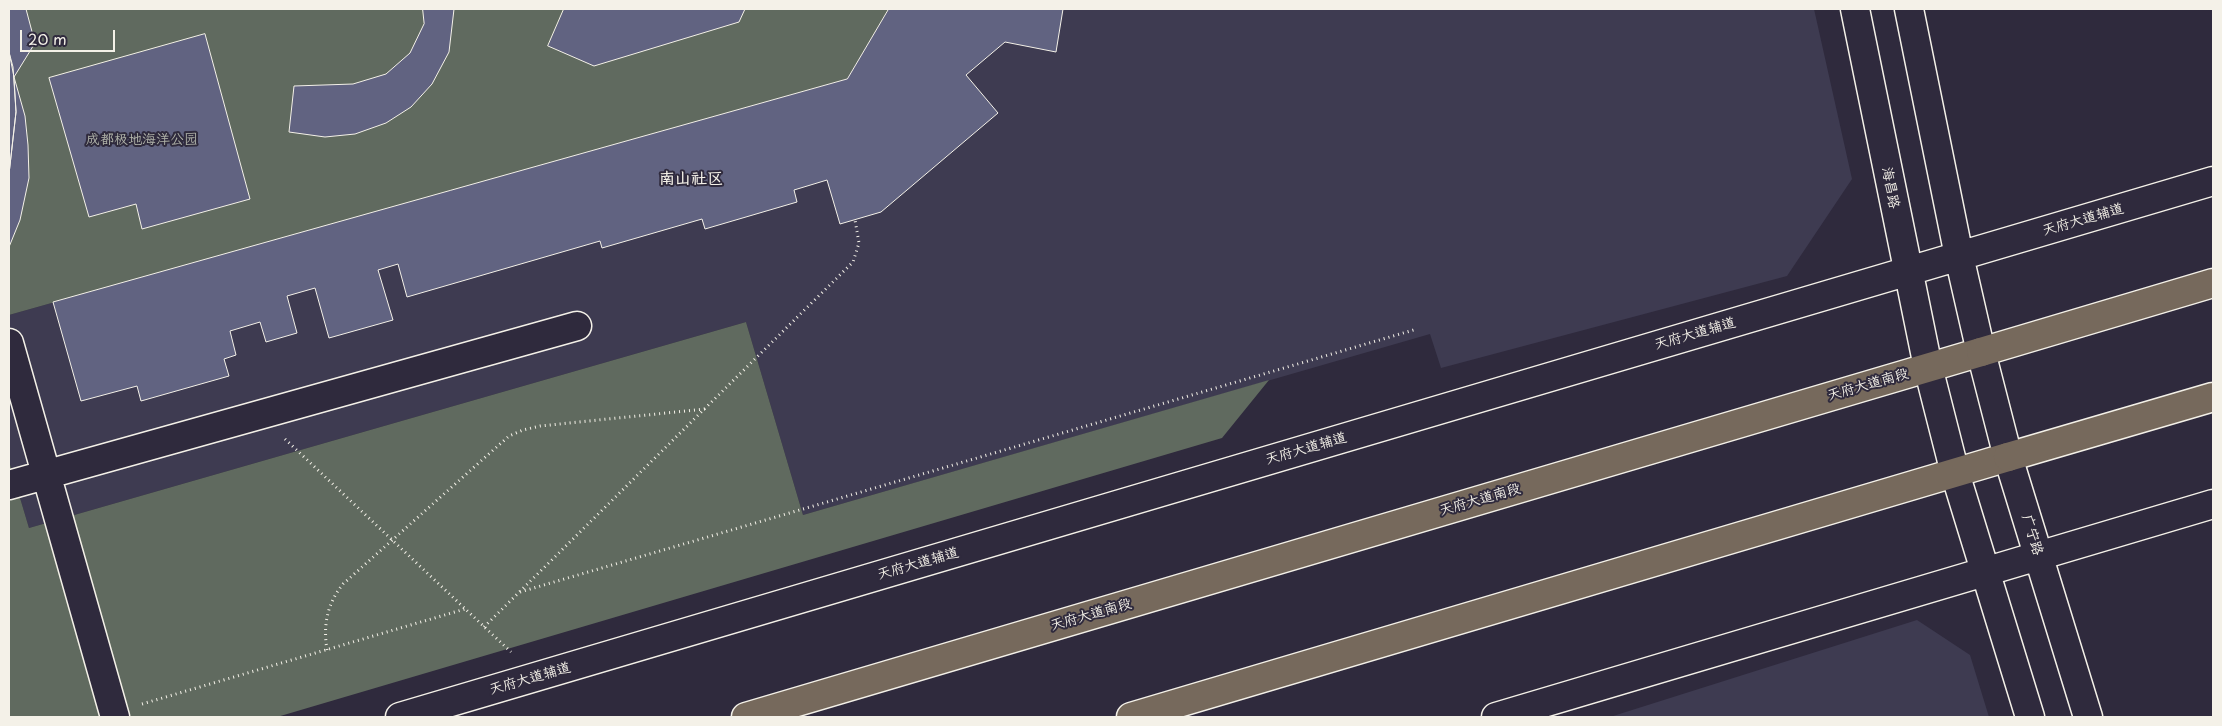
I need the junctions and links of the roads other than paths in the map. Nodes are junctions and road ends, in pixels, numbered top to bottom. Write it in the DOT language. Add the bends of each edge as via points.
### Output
graph roads {
  1 [pos="1855,9"];
  2 [pos="1909,9"];
  3 [pos="2213,181"];
  4 [pos="1959,256"];
  5 [pos="1910,270"];
  6 [pos="2213,283"];
  7 [pos="577,326"];
  8 [pos="9,343"];
  9 [pos="1981,352"];
  10 [pos="1928,367"];
  11 [pos="2213,397"];
  12 [pos="2008,457"];
  13 [pos="1955,472"];
  14 [pos="46,474"];
  15 [pos="9,484"];
  16 [pos="2213,504"];
  17 [pos="2039,557"];
  18 [pos="1986,573"];
  19 [pos="114,715"];
  20 [pos="400,717"];
  21 [pos="746,717"];
  22 [pos="1131,717"];
  23 [pos="1496,717"];
  24 [pos="2030,717"];
  25 [pos="2088,717"];
  1 -- 5 [label="street, 海昌路" via="1897,223"];
  2 -- 4 [label="street"];
  3 -- 4 [label="street, 天府大道辅道"];
  4 -- 5 [label="street, 天府大道辅道"];
  4 -- 9 [label="street"];
  5 -- 10 [label="street, 海昌路"];
  5 -- 20 [label="street, 天府大道辅道"];
  6 -- 9 [label="main road, 天府大道南段"];
  7 -- 14 [label="street"];
  8 -- 14 [label="street"];
  9 -- 10 [label="main road, 天府大道南段"];
  9 -- 12 [label="street, 广宁路"];
  10 -- 13 [label="street"];
  10 -- 21 [label="main road, 天府大道南段"];
  11 -- 12 [label="main road"];
  12 -- 13 [label="main road"];
  12 -- 17 [label="street, 广宁路"];
  13 -- 18 [label="street"];
  13 -- 22 [label="main road"];
  14 -- 15 [label="street"];
  14 -- 19 [label="street"];
  16 -- 17 [label="street"];
  17 -- 18 [label="street"];
  17 -- 25 [label="street, 广宁路"];
  18 -- 23 [label="street"];
  18 -- 24 [label="street"];
}
